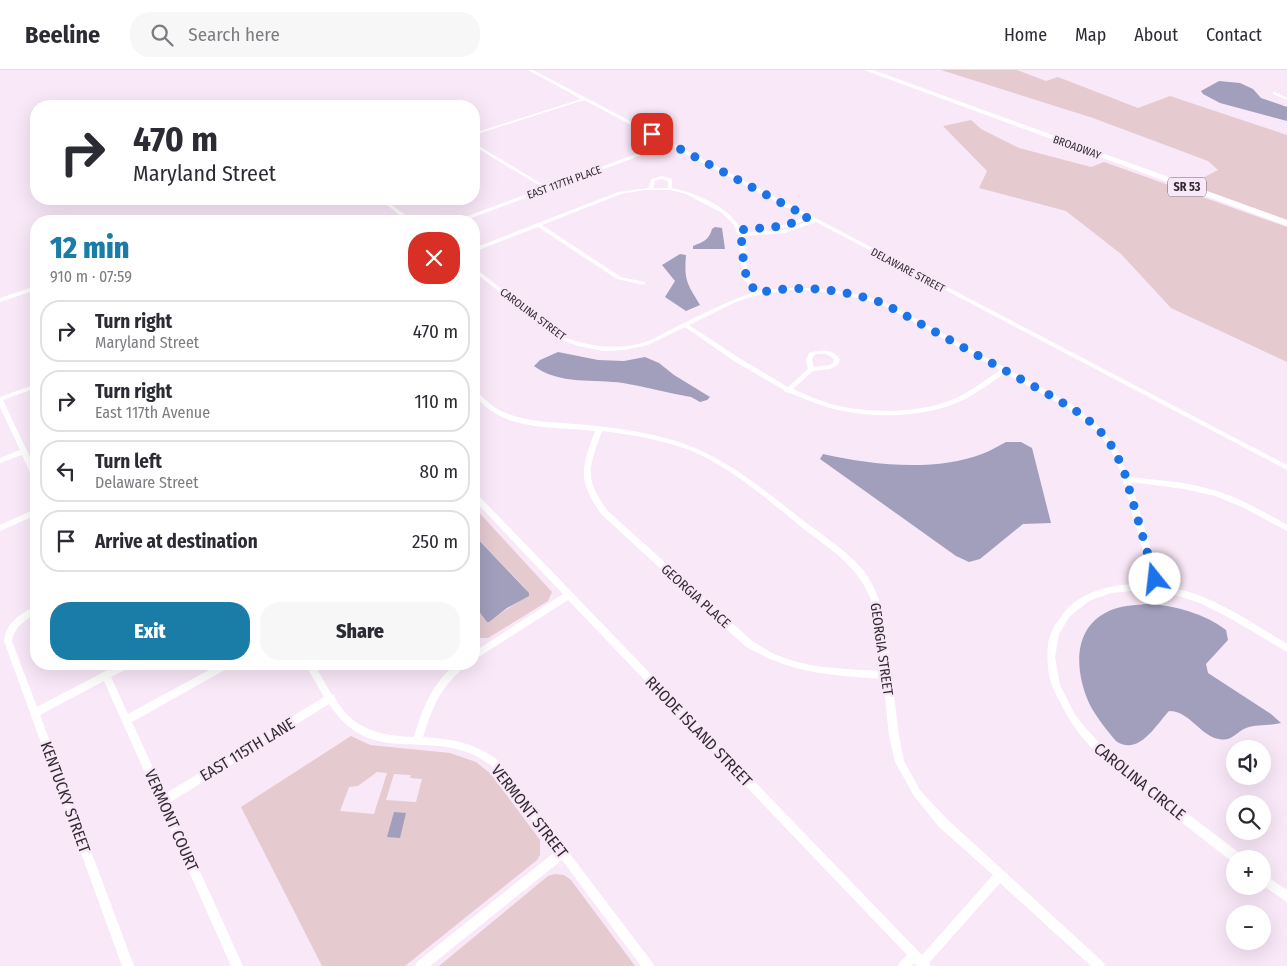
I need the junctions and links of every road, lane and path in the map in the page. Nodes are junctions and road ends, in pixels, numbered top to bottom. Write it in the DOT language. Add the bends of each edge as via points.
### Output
graph roads {
  1 [pos="530,70"];
  2 [pos="867,70"];
  3 [pos="1274,94"];
  4 [pos="584,99"];
  5 [pos="1287,99"];
  6 [pos="480,132"];
  7 [pos="669,143"];
  8 [pos="480,148"];
  9 [pos="651,188"];
  10 [pos="547,189"];
  11 [pos="670,189"];
  12 [pos="389,205"];
  13 [pos="402,215"];
  14 [pos="476,215"];
  15 [pos="808,217"];
  16 [pos="815,221"];
  17 [pos="1287,224"];
  18 [pos="540,225"];
  19 [pos="740,232"];
  20 [pos="480,248"];
  21 [pos="480,275"];
  22 [pos="643,283"];
  23 [pos="30,290"];
  24 [pos="757,293"];
  25 [pos="0,300"];
  26 [pos="685,325"];
  27 [pos="811,369"];
  28 [pos="1005,370"];
  29 [pos="30,389"];
  30 [pos="787,391"];
  31 [pos="480,400"];
  32 [pos="0,402"];
  33 [pos="599,429"];
  34 [pos="24,451"];
  35 [pos="0,461"];
  36 [pos="30,464"];
  37 [pos="1287,468"];
  38 [pos="1127,479"];
  39 [pos="480,502"];
  40 [pos="30,515"];
  41 [pos="0,528"];
  42 [pos="1287,528"];
  43 [pos="1158,588"];
  44 [pos="569,595"];
  45 [pos="30,614"];
  46 [pos="1287,648"];
  47 [pos="480,649"];
  48 [pos="116,670"];
  49 [pos="216,670"];
  50 [pos="313,670"];
  51 [pos="454,670"];
  52 [pos="106,675"];
  53 [pos="886,675"];
  54 [pos="331,698"];
  55 [pos="35,713"];
  56 [pos="126,720"];
  57 [pos="417,741"];
  58 [pos="164,800"];
  59 [pos="1226,850"];
  60 [pos="562,852"];
  61 [pos="1000,875"];
  62 [pos="1271,885"];
  63 [pos="1287,897"];
  64 [pos="920,961"];
  65 [pos="128,966"];
  66 [pos="237,966"];
  67 [pos="421,966"];
  68 [pos="648,966"];
  69 [pos="904,966"];
  70 [pos="1100,966"];
  1 -- 4 [label="street, DELAWARE STREET"];
  2 -- 17 [label="main road, BROADWAY / SR 53"];
  3 -- 5 [label="street"];
  4 -- 6 [label="street"];
  4 -- 7 [label="street, DELAWARE STREET"];
  7 -- 10 [label="street, EAST 117TH PLACE"];
  7 -- 15 [label="street, DELAWARE STREET"];
  8 -- 10 [label="street"];
  9 -- 11 [label="street"];
  9 -- 11 [label="street" via="653,180 662,178 670,180"];
  9 -- 18 [label="street" via="620,193"];
  10 -- 14 [label="street, EAST 117TH PLACE"];
  11 -- 19 [label="street" via="694,196 718,209"];
  12 -- 13 [label="street"];
  15 -- 16 [label="street, DELAWARE STREET"];
  15 -- 19 [label="street" via="784,226"];
  16 -- 19 [label="street" via="785,231"];
  16 -- 37 [label="street, DELAWARE STREET"];
  18 -- 20 [label="street"];
  18 -- 22 [label="street" via="619,278"];
  19 -- 24 [label="street" via="744,272"];
  21 -- 26 [label="street, CAROLINA STREET" via="557,334 587,347 636,346"];
  23 -- 25 [label="street"];
  24 -- 26 [label="street, CAROLINA STREET"];
  24 -- 28 [label="street, CAROLINA STREET" via="807,288 862,296 894,308"];
  26 -- 30 [label="street"];
  27 -- 30 [label="street"];
  28 -- 30 [label="street" via="965,396 924,410 871,412 844,409"];
  28 -- 38 [label="street, CAROLINA STREET" via="1070,407 1094,425 1114,449"];
  29 -- 32 [label="street"];
  31 -- 33 [label="street, GEORGIA STREET" via="514,419"];
  32 -- 34 [label="street"];
  33 -- 53 [label="street, GEORGIA STREET" via="660,438 716,461 741,475 841,553 868,581 877,601"];
  33 -- 53 [label="street, GEORGIA PLACE" via="586,470 591,496 605,513 742,638 785,663"];
  34 -- 35 [label="street"];
  34 -- 36 [label="street"];
  38 -- 42 [label="street" via="1192,487 1219,494"];
  38 -- 43 [label="street, CAROLINA STREET"];
  39 -- 44 [label="street, RHODE ISLAND STREET"];
  40 -- 41 [label="street"];
  43 -- 46 [label="street, CAROLINA CIRCLE" via="1225,611"];
  43 -- 59 [label="street, CAROLINA CIRCLE" via="1106,590 1084,598 1072,607 1054,634 1050,657 1054,678 1070,715 1092,743 1121,770"];
  44 -- 47 [label="street"];
  44 -- 64 [label="street, RHODE ISLAND STREET"];
  45 -- 55 [label="street, KENTUCKY STREET" via="12,628 8,641"];
  48 -- 52 [label="street"];
  49 -- 56 [label="street"];
  50 -- 54 [label="street, VERMONT STREET"];
  51 -- 57 [label="street" via="429,704"];
  52 -- 55 [label="street"];
  52 -- 56 [label="street, VERMONT COURT"];
  53 -- 61 [label="street, GEORGIA STREET" via="894,736 900,762 910,784 932,813"];
  54 -- 57 [label="street, VERMONT STREET" via="344,718 361,730 382,738"];
  54 -- 58 [label="street, EAST 115TH LANE"];
  55 -- 65 [label="street, KENTUCKY STREET"];
  56 -- 58 [label="street, VERMONT COURT"];
  57 -- 60 [label="street, VERMONT STREET" via="458,746 480,753 497,765"];
  58 -- 66 [label="street, VERMONT COURT"];
  60 -- 67 [label="street"];
  60 -- 68 [label="street, VERMONT STREET"];
  61 -- 64 [label="street"];
  61 -- 70 [label="street, GEORGIA STREET"];
  62 -- 63 [label="street"];
  64 -- 69 [label="street"];
}
